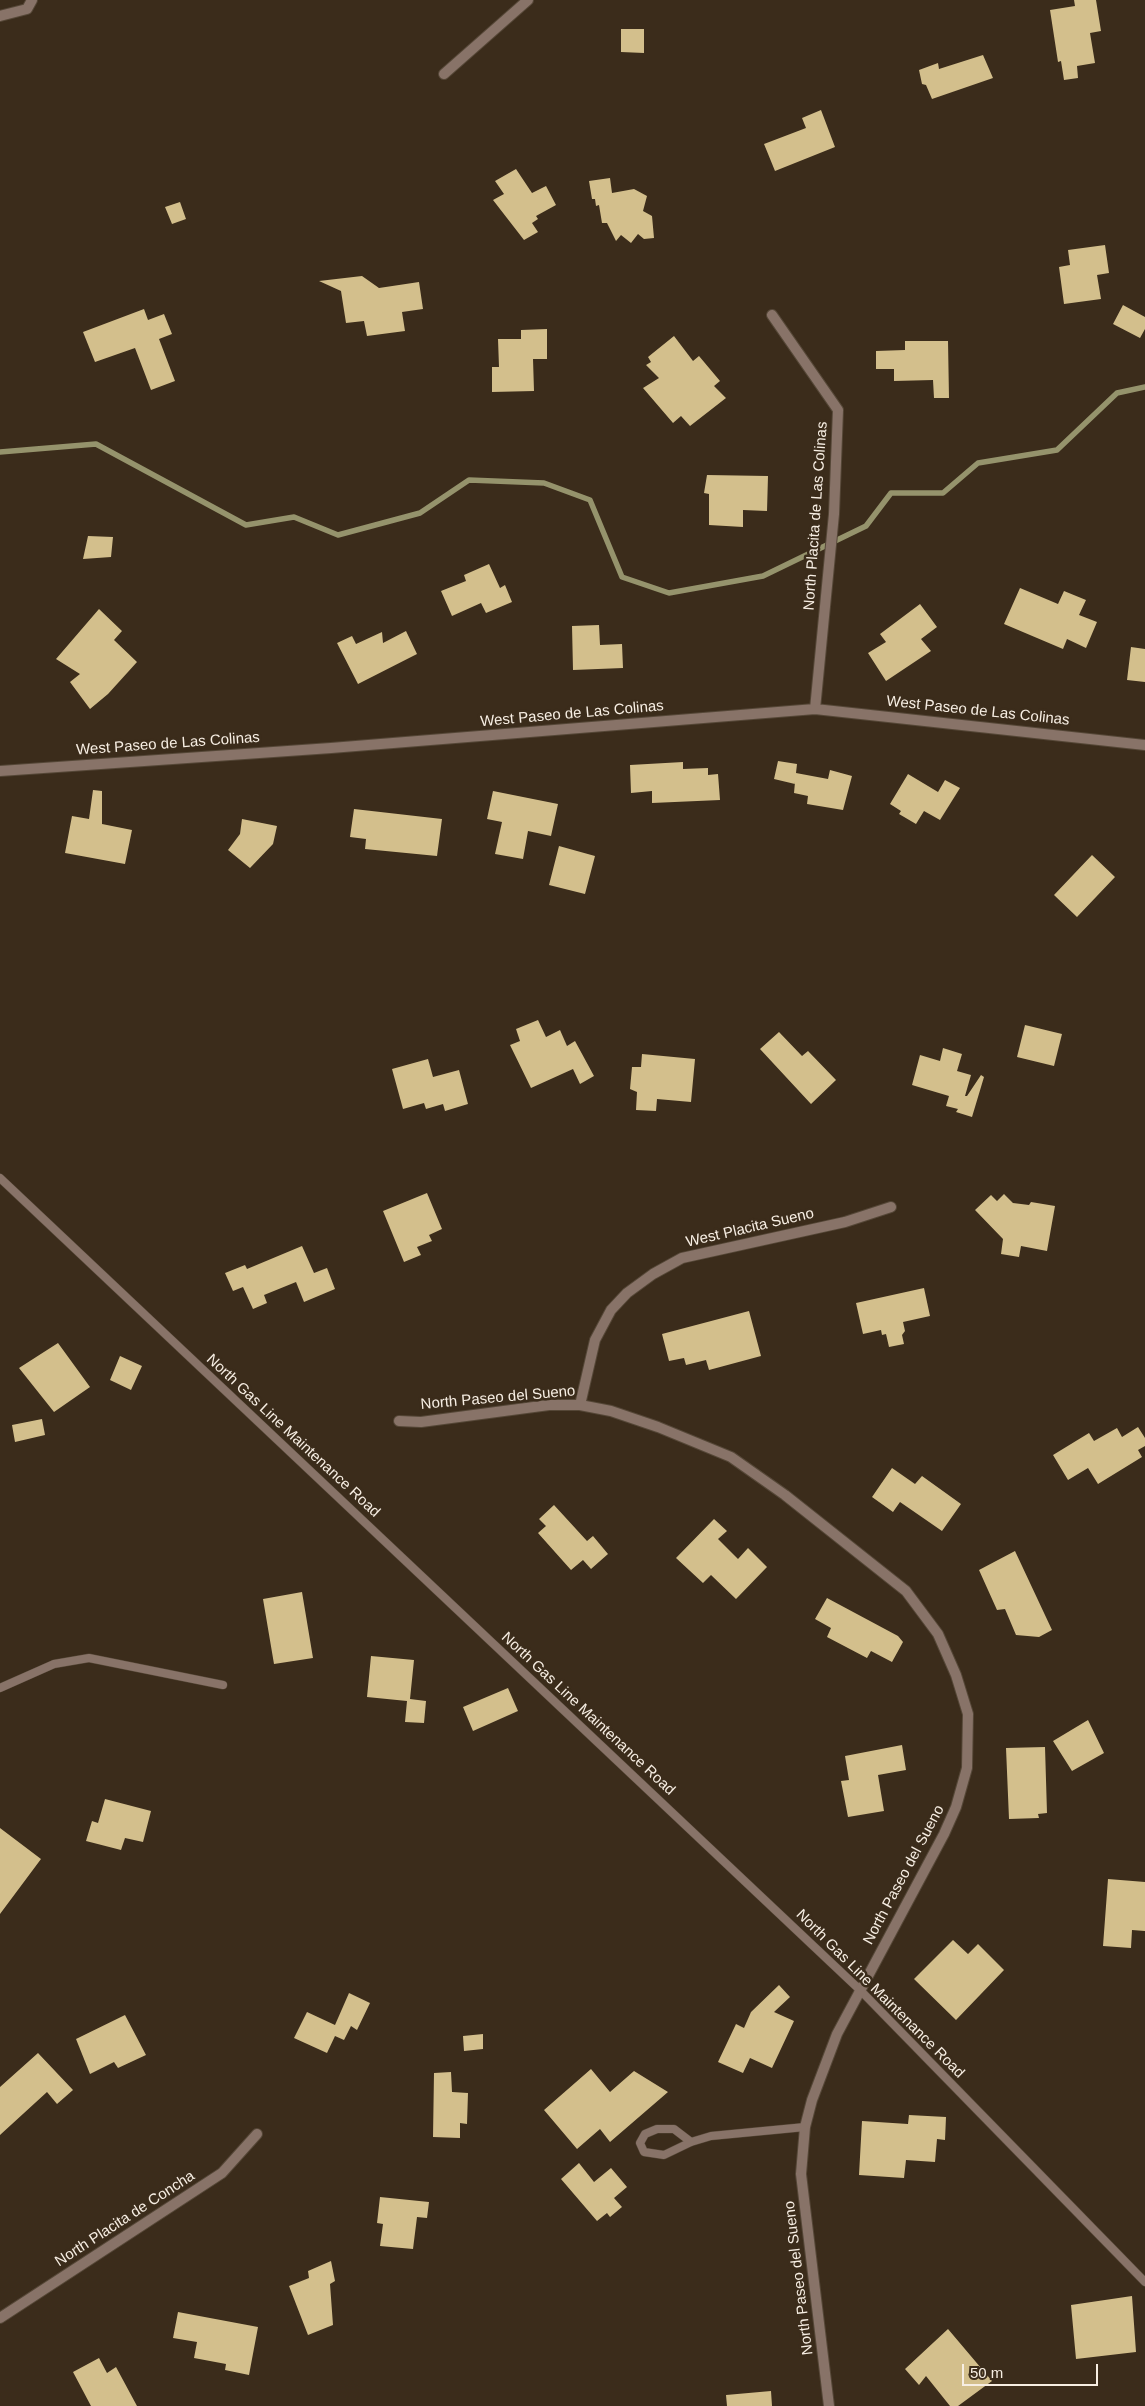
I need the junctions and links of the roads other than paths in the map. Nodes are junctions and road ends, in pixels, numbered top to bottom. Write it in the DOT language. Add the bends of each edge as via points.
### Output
graph roads {
  1 [pos="32,0"];
  2 [pos="528,0"];
  3 [pos="0,16"];
  4 [pos="444,74"];
  5 [pos="772,315"];
  6 [pos="815,709"];
  7 [pos="1145,745"];
  8 [pos="0,771"];
  9 [pos="0,1178"];
  10 [pos="891,1207"];
  11 [pos="580,1405"];
  12 [pos="398,1420"];
  13 [pos="223,1686"];
  14 [pos="0,1688"];
  15 [pos="860,1990"];
  16 [pos="805,2127"];
  17 [pos="258,2134"];
  18 [pos="691,2142"];
  19 [pos="1145,2282"];
  20 [pos="0,2318"];
  21 [pos="829,2406"];
  1 -- 3 [label="street" via="27,9"];
  2 -- 4 [label="street"];
  5 -- 6 [label="street, North Placita de Las Colinas" via="838,410 834,514"];
  6 -- 7 [label="street, West Paseo de Las Colinas"];
  6 -- 8 [label="street, West Paseo de Las Colinas"];
  9 -- 15 [label="lane, North Gas Line Maintenance Road"];
  10 -- 11 [label="street, West Placita Sueno" via="844,1222 682,1258 653,1274 611,1310 595,1340"];
  11 -- 12 [label="street, North Paseo del Sueno" via="549,1405 421,1422"];
  11 -- 15 [label="street, North Paseo del Sueno" via="611,1411 732,1457 906,1591 938,1634 968,1714 967,1768 944,1834"];
  13 -- 14 [label="lane" via="89,1658 54,1664"];
  15 -- 16 [label="street, North Paseo del Sueno" via="837,2034"];
  15 -- 19 [label="lane, North Gas Line Maintenance Road"];
  16 -- 18 [label="lane" via="711,2136"];
  16 -- 21 [label="street, North Paseo del Sueno" via="802,2174"];
  17 -- 20 [label="street, North Placita de Concha" via="222,2173"];
  18 -- 18 [label="lane" via="664,2155 644,2152 640,2143 645,2134 674,2129"];
}
